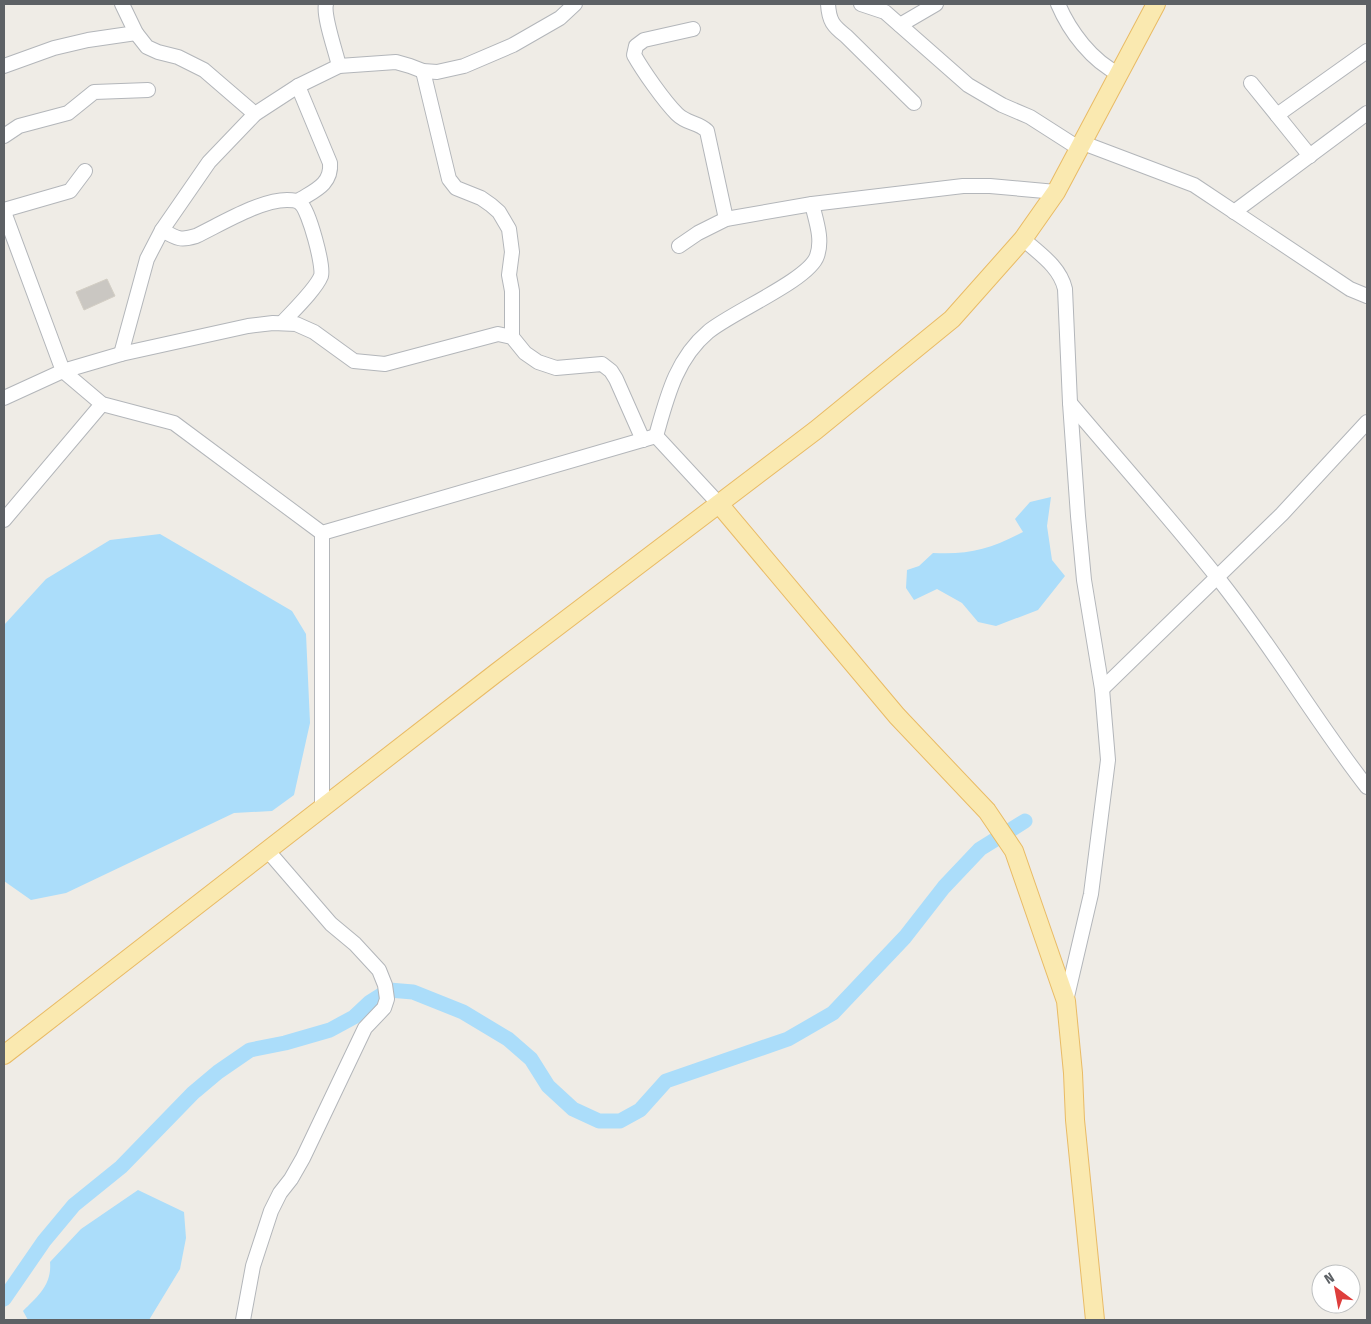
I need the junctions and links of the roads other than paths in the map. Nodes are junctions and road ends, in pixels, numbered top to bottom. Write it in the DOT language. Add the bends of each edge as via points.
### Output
graph roads {
  1 [pos="122,4"];
  2 [pos="326,4"];
  3 [pos="576,4"];
  4 [pos="828,4"];
  5 [pos="861,4"];
  6 [pos="936,4"];
  7 [pos="1058,4"];
  8 [pos="1156,4"];
  9 [pos="900,25"];
  10 [pos="693,29"];
  11 [pos="136,33"];
  12 [pos="1367,50"];
  13 [pos="4,66"];
  14 [pos="339,66"];
  15 [pos="423,72"];
  16 [pos="1117,79"];
  17 [pos="1251,84"];
  18 [pos="298,86"];
  19 [pos="148,90"];
  20 [pos="914,103"];
  21 [pos="1367,113"];
  22 [pos="255,114"];
  23 [pos="1276,115"];
  24 [pos="4,136"];
  25 [pos="1084,140"];
  26 [pos="1310,156"];
  27 [pos="85,171"];
  28 [pos="1056,192"];
  29 [pos="298,201"];
  30 [pos="812,204"];
  31 [pos="4,211"];
  32 [pos="1234,212"];
  33 [pos="726,219"];
  34 [pos="162,230"];
  35 [pos="1023,239"];
  36 [pos="679,246"];
  37 [pos="1367,296"];
  38 [pos="282,323"];
  39 [pos="512,337"];
  40 [pos="121,354"];
  41 [pos="63,371"];
  42 [pos="4,398"];
  43 [pos="1070,403"];
  44 [pos="102,404"];
  45 [pos="1367,422"];
  46 [pos="656,436"];
  47 [pos="642,440"];
  48 [pos="719,504"];
  49 [pos="4,520"];
  50 [pos="322,533"];
  51 [pos="1218,577"];
  52 [pos="1102,689"];
  53 [pos="1367,787"];
  54 [pos="322,809"];
  55 [pos="268,851"];
  56 [pos="1066,1001"];
  57 [pos="4,1055"];
  58 [pos="243,1320"];
  59 [pos="1095,1320"];
  1 -- 11 [label="street"];
  2 -- 14 [label="street"];
  3 -- 15 [label="street" via="560,18 513,45 464,66"];
  4 -- 20 [label="street" via="828,14 835,28"];
  5 -- 9 [label="street" via="885,12"];
  6 -- 9 [label="street"];
  7 -- 16 [label="street" via="1070,29"];
  8 -- 16 [label="main road"];
  9 -- 25 [label="street" via="968,85 1002,105"];
  10 -- 33 [label="street" via="644,40 636,46 634,56 677,114 707,131"];
  11 -- 13 [label="street" via="54,48"];
  11 -- 22 [label="street" via="147,47 204,70"];
  12 -- 23 [label="street"];
  14 -- 15 [label="street" via="396,62"];
  14 -- 18 [label="street"];
  15 -- 39 [label="street" via="449,180 456,188 491,205 509,229"];
  16 -- 25 [label="main road"];
  17 -- 23 [label="street"];
  18 -- 22 [label="street"];
  18 -- 29 [label="street" via="331,172 323,185"];
  19 -- 24 [label="street" via="94,92 68,113 19,126"];
  21 -- 26 [label="street"];
  22 -- 34 [label="street" via="209,162"];
  23 -- 26 [label="street"];
  25 -- 28 [label="main road"];
  25 -- 32 [label="street" via="1194,185"];
  26 -- 32 [label="street"];
  27 -- 31 [label="street" via="70,191"];
  28 -- 30 [label="street" via="962,186"];
  28 -- 35 [label="main road"];
  29 -- 34 [label="street" via="264,204 186,239"];
  29 -- 38 [label="street" via="308,213 321,275"];
  30 -- 33 [label="street"];
  30 -- 46 [label="street" via="820,240 817,257 803,274 708,331 692,348 670,386"];
  31 -- 41 [label="street"];
  32 -- 37 [label="street" via="1350,289"];
  33 -- 36 [label="street"];
  34 -- 40 [label="street" via="147,259"];
  35 -- 43 [label="street" via="1063,279"];
  35 -- 48 [label="main road" via="952,319"];
  38 -- 39 [label="street" via="296,324 314,332 354,361 385,364 498,334"];
  38 -- 40 [label="street" via="248,326"];
  39 -- 47 [label="street" via="538,362 556,368 602,364 611,371"];
  40 -- 41 [label="street"];
  41 -- 42 [label="street"];
  41 -- 44 [label="street"];
  43 -- 51 [label="street"];
  43 -- 52 [label="street" via="1084,580"];
  44 -- 49 [label="street"];
  44 -- 50 [label="street" via="174,423"];
  45 -- 51 [label="street"];
  46 -- 47 [label="street"];
  46 -- 48 [label="street"];
  47 -- 50 [label="street"];
  48 -- 54 [label="main road"];
  48 -- 56 [label="main road" via="897,716 987,811 1014,851"];
  50 -- 54 [label="street"];
  51 -- 52 [label="street"];
  51 -- 53 [label="street"];
  52 -- 56 [label="street" via="1108,760 1091,894"];
  54 -- 55 [label="main road"];
  55 -- 57 [label="main road"];
  55 -- 58 [label="street" via="330,924 355,944 379,970 386,985 387,1000 384,1008 365,1028 303,1158 280,1193 253,1266"];
  56 -- 59 [label="main road"];
}
